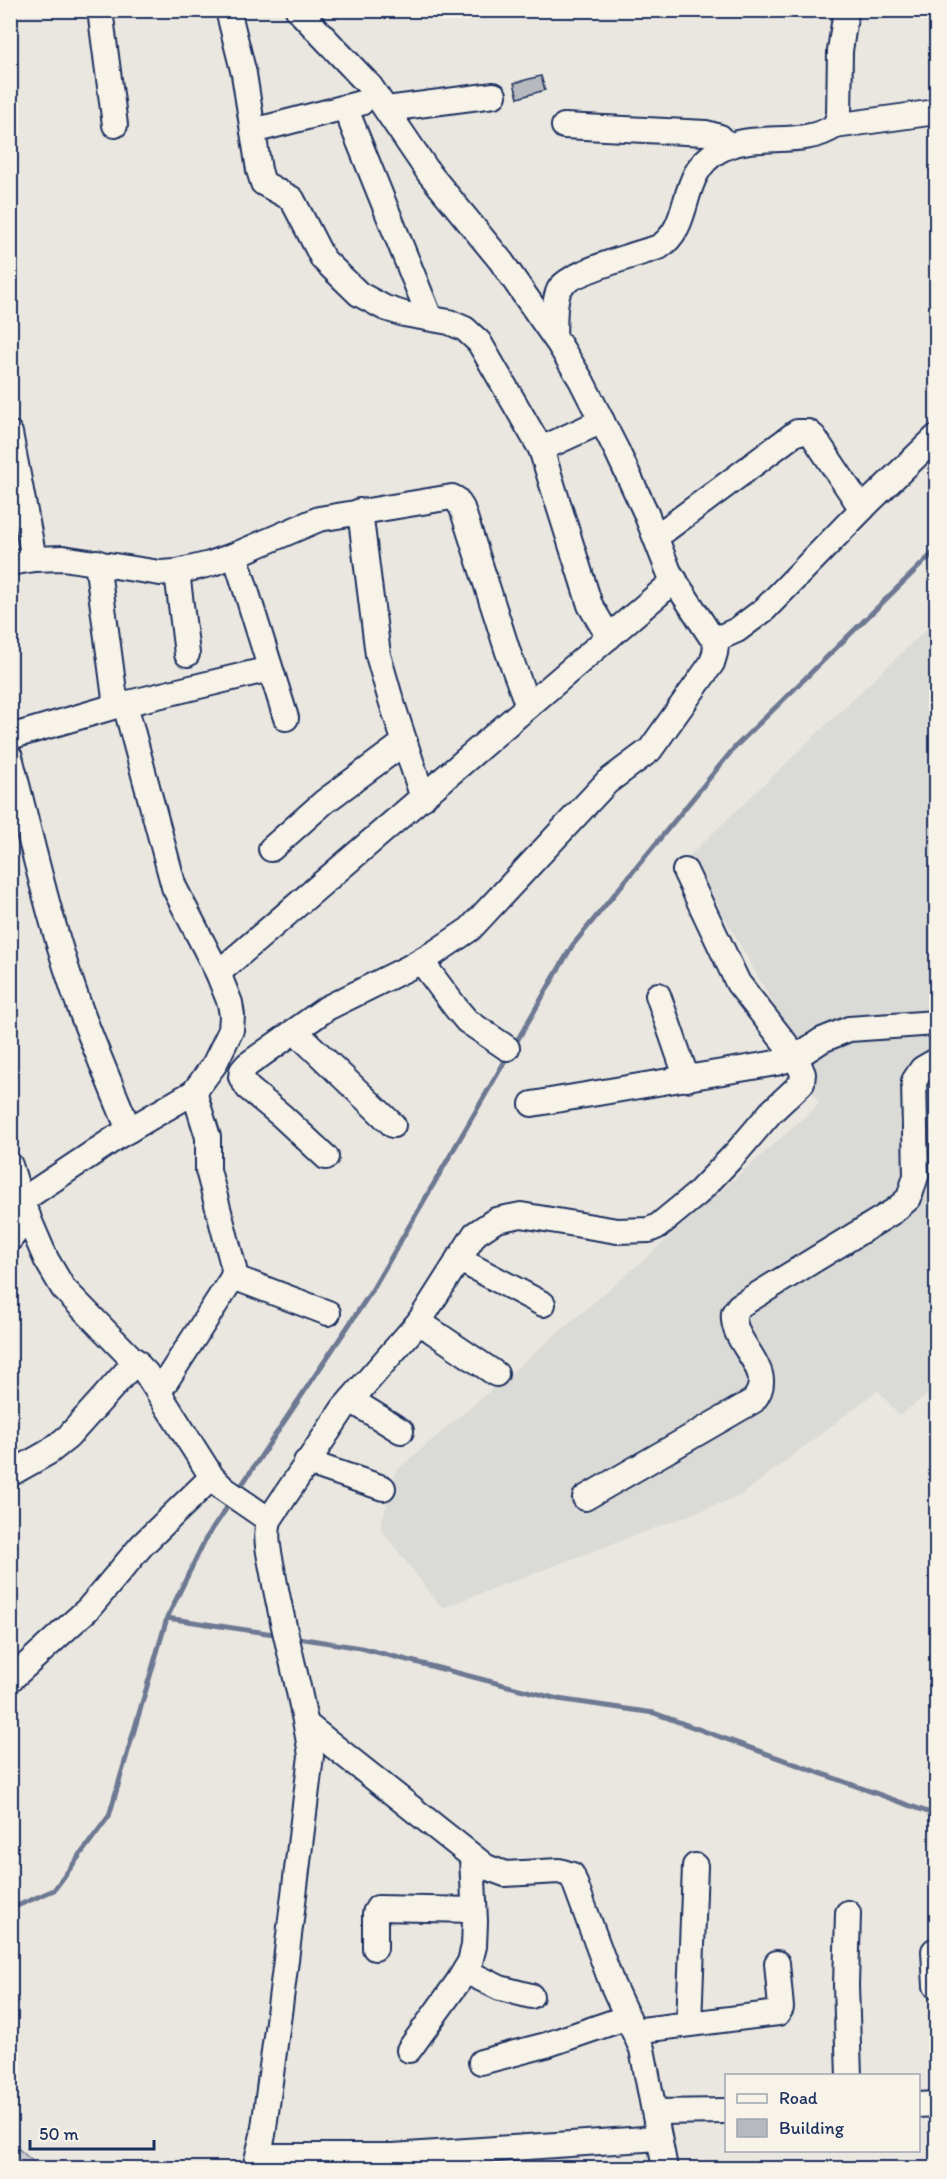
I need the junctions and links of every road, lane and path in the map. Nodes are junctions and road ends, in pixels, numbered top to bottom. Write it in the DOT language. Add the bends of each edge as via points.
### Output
graph roads {
  1 [pos="100,10"];
  2 [pos="228,10"];
  3 [pos="298,10"];
  4 [pos="846,10"];
  5 [pos="494,94"];
  6 [pos="383,104"];
  7 [pos="345,107"];
  8 [pos="936,112"];
  9 [pos="115,125"];
  10 [pos="564,126"];
  11 [pos="835,126"];
  12 [pos="253,131"];
  13 [pos="728,146"];
  14 [pos="430,318"];
  15 [pos="554,336"];
  16 [pos="602,421"];
  17 [pos="936,437"];
  18 [pos="12,446"];
  19 [pos="542,449"];
  20 [pos="862,509"];
  21 [pos="360,512"];
  22 [pos="656,537"];
  23 [pos="236,555"];
  24 [pos="22,561"];
  25 [pos="97,562"];
  26 [pos="177,572"];
  27 [pos="675,580"];
  28 [pos="609,637"];
  29 [pos="717,637"];
  30 [pos="187,654"];
  31 [pos="270,669"];
  32 [pos="120,705"];
  33 [pos="528,706"];
  34 [pos="286,718"];
  35 [pos="10,737"];
  36 [pos="405,742"];
  37 [pos="10,757"];
  38 [pos="423,798"];
  39 [pos="271,849"];
  40 [pos="685,871"];
  41 [pos="421,961"];
  42 [pos="218,973"];
  43 [pos="658,995"];
  44 [pos="936,1023"];
  45 [pos="295,1031"];
  46 [pos="507,1048"];
  47 [pos="796,1057"];
  48 [pos="936,1061"];
  49 [pos="687,1079"];
  50 [pos="195,1092"];
  51 [pos="532,1104"];
  52 [pos="393,1125"];
  53 [pos="129,1130"];
  54 [pos="326,1157"];
  55 [pos="10,1165"];
  56 [pos="24,1208"];
  57 [pos="10,1239"];
  58 [pos="458,1259"];
  59 [pos="233,1277"];
  60 [pos="543,1304"];
  61 [pos="328,1313"];
  62 [pos="419,1322"];
  63 [pos="136,1361"];
  64 [pos="496,1374"];
  65 [pos="159,1392"];
  66 [pos="351,1400"];
  67 [pos="401,1431"];
  68 [pos="306,1462"];
  69 [pos="10,1474"];
  70 [pos="212,1477"];
  71 [pos="383,1488"];
  72 [pos="585,1498"];
  73 [pos="269,1520"];
  74 [pos="10,1680"];
  75 [pos="307,1725"];
  76 [pos="472,1857"];
  77 [pos="695,1866"];
  78 [pos="474,1910"];
  79 [pos="848,1912"];
  80 [pos="375,1948"];
  81 [pos="934,1950"];
  82 [pos="777,1963"];
  83 [pos="465,1971"];
  84 [pos="936,1986"];
  85 [pos="531,1996"];
  86 [pos="631,2024"];
  87 [pos="689,2024"];
  88 [pos="409,2050"];
  89 [pos="481,2062"];
  90 [pos="849,2074"];
  91 [pos="936,2104"];
  92 [pos="920,2105"];
  93 [pos="725,2111"];
  94 [pos="655,2112"];
  95 [pos="659,2138"];
  96 [pos="458,2160"];
  97 [pos="257,2162"];
  98 [pos="665,2169"];
  1 -- 9 [label="street"];
  2 -- 12 [label="street"];
  3 -- 6 [label="street"];
  4 -- 11 [label="street"];
  5 -- 6 [label="street"];
  6 -- 7 [label="street"];
  6 -- 15 [label="street" via="429,173 501,261"];
  7 -- 12 [label="street"];
  7 -- 14 [label="street"];
  8 -- 11 [label="street"];
  10 -- 13 [label="street" via="705,133 720,137"];
  11 -- 13 [label="street" via="813,136"];
  12 -- 14 [label="street" via="263,183 292,200 323,259 334,271 370,301 404,314"];
  13 -- 15 [label="street" via="695,172 678,225 668,241 562,284 556,299"];
  14 -- 19 [label="street" via="450,322 479,342"];
  15 -- 16 [label="street"];
  16 -- 19 [label="street"];
  16 -- 22 [label="street"];
  17 -- 20 [label="street"];
  18 -- 24 [label="street"];
  19 -- 28 [label="street" via="590,605"];
  20 -- 22 [label="street" via="814,437 808,432 797,432"];
  20 -- 29 [label="street" via="765,609 737,630"];
  21 -- 23 [label="street" via="306,523"];
  21 -- 33 [label="street" via="449,496 458,502"];
  21 -- 36 [label="street" via="378,655"];
  22 -- 27 [label="street"];
  23 -- 26 [label="street"];
  23 -- 31 [label="street"];
  24 -- 25 [label="street" via="63,558"];
  25 -- 26 [label="street" via="160,573"];
  25 -- 32 [label="street"];
  26 -- 30 [label="street"];
  27 -- 28 [label="street"];
  27 -- 29 [label="street" via="705,629"];
  28 -- 33 [label="street"];
  29 -- 41 [label="street" via="712,663 650,750 607,782 470,929"];
  31 -- 32 [label="street"];
  31 -- 34 [label="street"];
  32 -- 35 [label="street"];
  32 -- 42 [label="street" via="174,887"];
  33 -- 38 [label="street"];
  36 -- 38 [label="street"];
  36 -- 39 [label="street" via="324,802"];
  37 -- 53 [label="street" via="81,1011"];
  38 -- 42 [label="street"];
  40 -- 47 [label="street" via="738,983"];
  41 -- 45 [label="street" via="327,1008"];
  41 -- 46 [label="street" via="467,1020"];
  42 -- 50 [label="street" via="230,1003 231,1030"];
  43 -- 49 [label="street"];
  44 -- 47 [label="street" via="849,1029"];
  45 -- 52 [label="street"];
  45 -- 54 [label="street" via="247,1065 241,1077 248,1088"];
  47 -- 49 [label="street"];
  47 -- 58 [label="street" via="803,1074 801,1085 771,1112 697,1194 658,1226 617,1231 530,1215 512,1216 495,1220 475,1234"];
  48 -- 72 [label="street" via="922,1069 914,1081 917,1167 909,1198 739,1306 734,1313 736,1328 761,1375 759,1394"];
  49 -- 51 [label="street"];
  50 -- 53 [label="street"];
  50 -- 59 [label="street" via="205,1125 208,1170 233,1262"];
  53 -- 56 [label="street" via="76,1163"];
  55 -- 56 [label="street"];
  56 -- 57 [label="street"];
  56 -- 63 [label="street" via="63,1288"];
  58 -- 60 [label="street"];
  58 -- 62 [label="street"];
  59 -- 61 [label="street"];
  59 -- 65 [label="street"];
  62 -- 64 [label="street"];
  62 -- 66 [label="street"];
  63 -- 65 [label="street"];
  63 -- 69 [label="street" via="68,1437"];
  65 -- 70 [label="street"];
  66 -- 67 [label="street"];
  66 -- 68 [label="street"];
  68 -- 71 [label="street"];
  68 -- 73 [label="street"];
  70 -- 73 [label="street"];
  70 -- 74 [label="street" via="142,1545 89,1608"];
  73 -- 75 [label="street" via="267,1541 282,1623"];
  75 -- 76 [label="street"];
  75 -- 97 [label="street" via="310,1756"];
  76 -- 78 [label="street"];
  76 -- 86 [label="street" via="505,1874 560,1871 572,1875 600,1955"];
  77 -- 87 [label="street"];
  78 -- 80 [label="street" via="378,1908"];
  78 -- 83 [label="street" via="474,1946"];
  79 -- 90 [label="street"];
  81 -- 84 [label="street"];
  82 -- 87 [label="street" via="781,2008 778,2013"];
  83 -- 85 [label="street" via="500,1988"];
  83 -- 88 [label="street"];
  86 -- 87 [label="street"];
  86 -- 89 [label="street"];
  86 -- 94 [label="street" via="642,2049"];
  91 -- 92 [label="street"];
  93 -- 94 [label="street"];
  94 -- 95 [label="street"];
  95 -- 96 [label="street"];
  95 -- 98 [label="street"];
  96 -- 97 [label="street" via="393,2156"];
}
